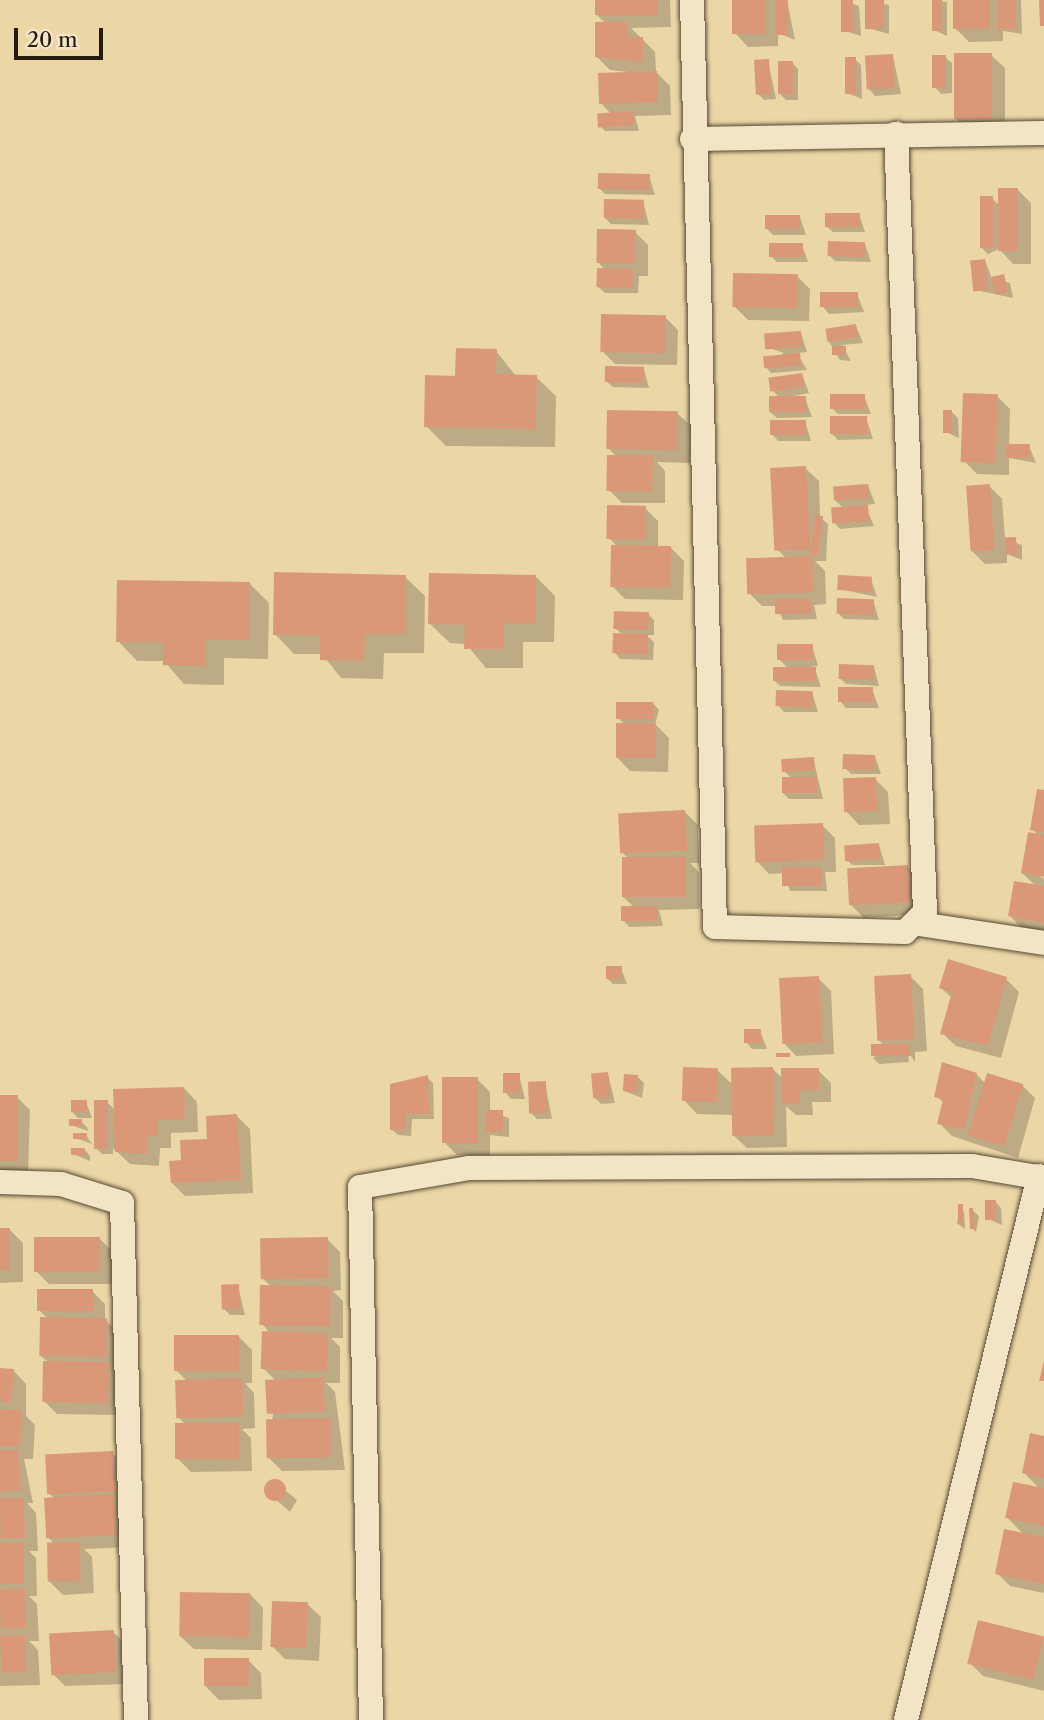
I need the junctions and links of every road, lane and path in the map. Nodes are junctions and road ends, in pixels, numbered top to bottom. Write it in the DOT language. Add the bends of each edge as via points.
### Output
graph roads {
  1 [pos="692,0"];
  2 [pos="1044,133"];
  3 [pos="896,134"];
  4 [pos="692,139"];
  5 [pos="919,924"];
  6 [pos="1044,943"];
  7 [pos="1042,1177"];
  8 [pos="0,1182"];
  9 [pos="136,1720"];
  10 [pos="371,1720"];
  11 [pos="906,1720"];
  1 -- 4 [label="street"];
  2 -- 3 [label="street"];
  3 -- 4 [label="street"];
  3 -- 5 [label="street" via="924,898"];
  4 -- 5 [label="street" via="715,927 905,932"];
  5 -- 6 [label="street"];
  7 -- 10 [label="street" via="959,1166 469,1168 360,1187"];
  7 -- 11 [label="street"];
  8 -- 9 [label="street" via="61,1184 122,1203"];
}
